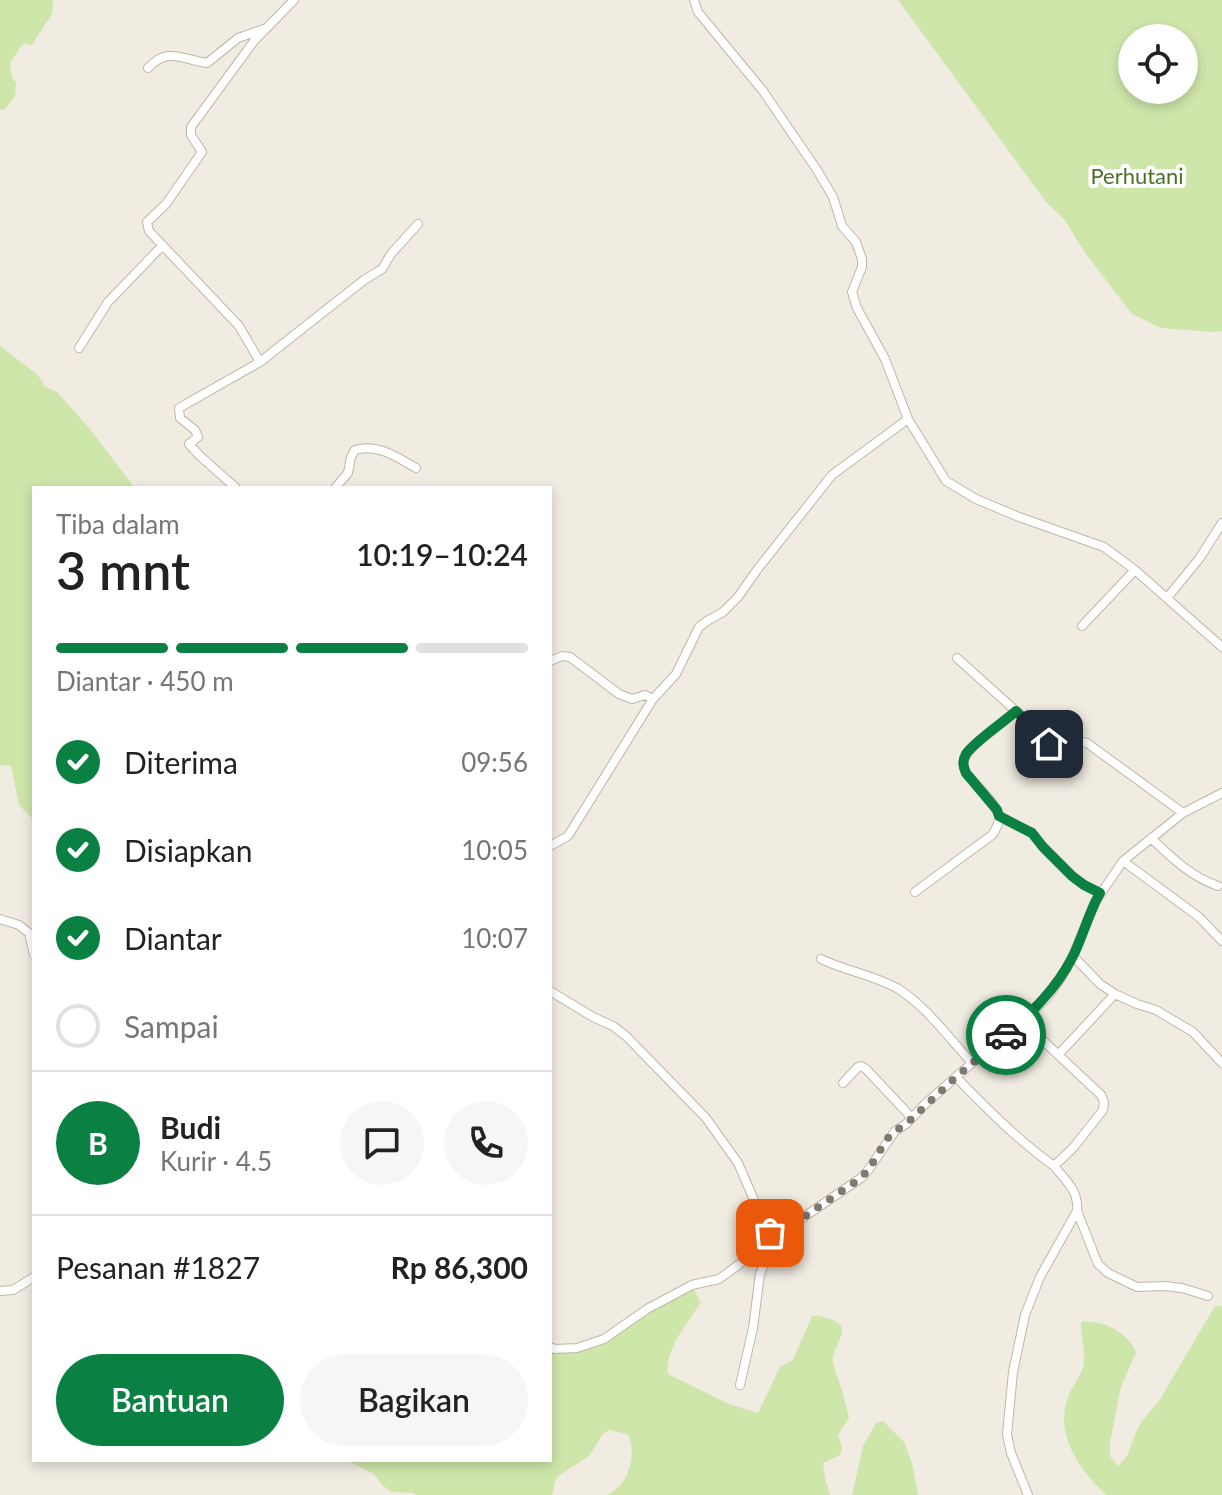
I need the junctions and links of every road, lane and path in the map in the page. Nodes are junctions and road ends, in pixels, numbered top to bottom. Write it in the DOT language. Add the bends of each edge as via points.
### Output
graph roads {
  1 [pos="294,0"];
  2 [pos="694,0"];
  3 [pos="265,29"];
  4 [pos="148,68"];
  5 [pos="418,224"];
  6 [pos="162,246"];
  7 [pos="79,348"];
  8 [pos="260,362"];
  9 [pos="908,419"];
  10 [pos="416,468"];
  11 [pos="234,486"];
  12 [pos="337,486"];
  13 [pos="1222,523"];
  14 [pos="1135,570"];
  15 [pos="1167,598"];
  16 [pos="1082,626"];
  17 [pos="1222,647"];
  18 [pos="957,658"];
  19 [pos="552,660"];
  20 [pos="653,699"];
  21 [pos="1016,711"];
  22 [pos="1222,793"];
  23 [pos="1183,813"];
  24 [pos="999,816"];
  25 [pos="1151,838"];
  26 [pos="552,845"];
  27 [pos="1123,861"];
  28 [pos="1218,886"];
  29 [pos="915,892"];
  30 [pos="1100,893"];
  31 [pos="0,919"];
  32 [pos="1222,941"];
  33 [pos="32,946"];
  34 [pos="1073,956"];
  35 [pos="821,959"];
  36 [pos="552,992"];
  37 [pos="1115,994"];
  38 [pos="1022,1021"];
  39 [pos="1058,1055"];
  40 [pos="972,1063"];
  41 [pos="1222,1063"];
  42 [pos="956,1077"];
  43 [pos="843,1083"];
  44 [pos="912,1118"];
  45 [pos="1054,1166"];
  46 [pos="1077,1211"];
  47 [pos="775,1237"];
  48 [pos="32,1278"];
  49 [pos="0,1291"];
  50 [pos="1208,1296"];
  51 [pos="552,1348"];
  52 [pos="740,1385"];
  53 [pos="1028,1495"];
  1 -- 3 [label="street"];
  2 -- 9 [label="street" via="817,170 842,226 856,242 862,267 853,298"];
  3 -- 4 [label="street" via="238,38 207,63 167,55"];
  3 -- 6 [label="street" via="191,127 202,152 147,222"];
  5 -- 8 [label="street" via="382,269"];
  6 -- 7 [label="street" via="108,302"];
  6 -- 8 [label="street" via="239,326"];
  8 -- 11 [label="street" via="179,408 180,418 198,437 189,444"];
  9 -- 14 [label="street" via="937,469 957,489 1100,544"];
  9 -- 20 [label="street" via="832,475 738,597 699,627 676,674"];
  10 -- 12 [label="street" via="364,447 355,450 348,473"];
  13 -- 15 [label="street"];
  14 -- 15 [label="street"];
  14 -- 16 [label="street"];
  15 -- 17 [label="street"];
  18 -- 21 [label="street"];
  19 -- 20 [label="street" via="570,657 619,694"];
  20 -- 26 [label="street" via="568,836"];
  21 -- 23 [label="street" via="1049,744 1087,743"];
  21 -- 24 [label="street" via="963,762"];
  22 -- 23 [label="street"];
  23 -- 25 [label="street"];
  24 -- 29 [label="street" via="992,835"];
  24 -- 30 [label="street" via="1032,833 1072,876"];
  25 -- 27 [label="street"];
  25 -- 28 [label="street" via="1181,867"];
  27 -- 30 [label="street"];
  27 -- 32 [label="street" via="1199,917"];
  30 -- 34 [label="street"];
  31 -- 33 [label="street" via="29,933"];
  34 -- 37 [label="street"];
  34 -- 38 [label="street" via="1046,999"];
  35 -- 40 [label="street" via="898,989"];
  36 -- 47 [label="street" via="627,1037 697,1108 738,1163 766,1228"];
  37 -- 39 [label="street"];
  37 -- 41 [label="street" via="1193,1032"];
  38 -- 39 [label="street"];
  38 -- 40 [label="street"];
  39 -- 45 [label="street" via="1104,1102 1103,1110"];
  40 -- 42 [label="street"];
  42 -- 44 [label="street"];
  42 -- 45 [label="street"];
  43 -- 44 [label="street" via="861,1066"];
  44 -- 47 [label="street" via="890,1135 861,1178"];
  45 -- 46 [label="street" via="1074,1190"];
  46 -- 50 [label="street" via="1098,1264 1108,1273 1137,1287 1174,1287"];
  46 -- 53 [label="street" via="1030,1302 1013,1372 1007,1435"];
  47 -- 51 [label="street" via="719,1279 692,1285 604,1339 577,1348"];
  47 -- 52 [label="street" via="760,1274"];
  48 -- 49 [label="street"];
}
